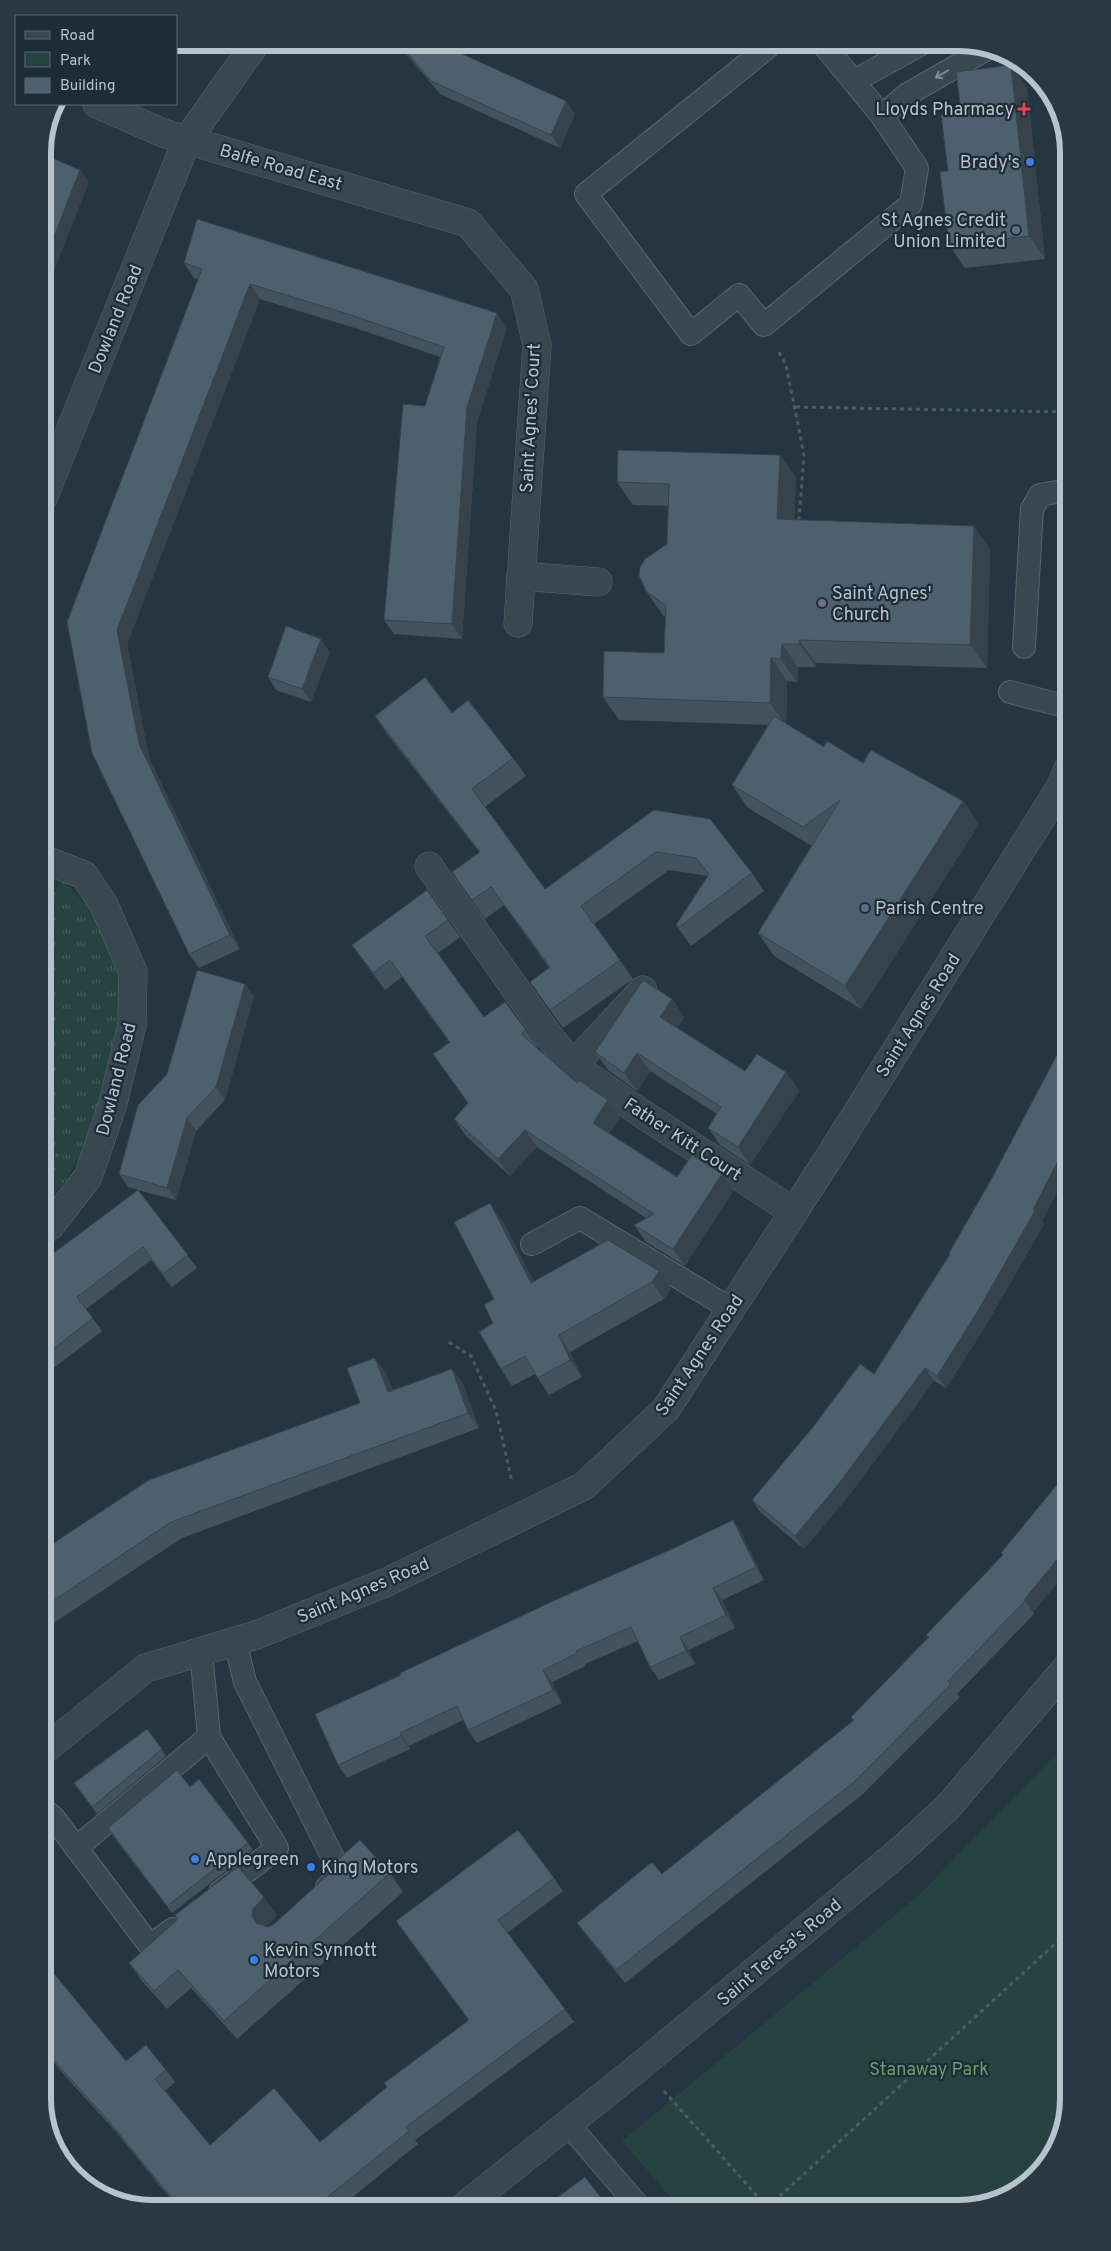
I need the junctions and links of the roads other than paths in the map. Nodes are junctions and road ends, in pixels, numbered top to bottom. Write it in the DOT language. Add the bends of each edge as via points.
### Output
graph roads {
  1 [pos="250,51"];
  2 [pos="763,51"];
  3 [pos="829,51"];
  4 [pos="909,51"];
  5 [pos="979,53"];
  6 [pos="854,82"];
  7 [pos="99,105"];
  8 [pos="882,116"];
  9 [pos="187,140"];
  10 [pos="468,223"];
  11 [pos="51,478"];
  12 [pos="1060,491"];
  13 [pos="521,576"];
  14 [pos="598,582"];
  15 [pos="518,623"];
  16 [pos="1024,647"];
  17 [pos="1010,692"];
  18 [pos="1060,705"];
  19 [pos="1060,786"];
  20 [pos="51,862"];
  21 [pos="429,866"];
  22 [pos="643,990"];
  23 [pos="573,1065"];
  24 [pos="794,1212"];
  25 [pos="51,1225"];
  26 [pos="532,1244"];
  27 [pos="731,1309"];
  28 [pos="235,1641"];
  29 [pos="201,1651"];
  30 [pos="1060,1675"];
  31 [pos="209,1737"];
  32 [pos="51,1744"];
  33 [pos="51,1816"];
  34 [pos="76,1848"];
  35 [pos="312,1901"];
  36 [pos="568,2124"];
  37 [pos="472,2200"];
  38 [pos="633,2200"];
  1 -- 9 [label="street, Dowland Road"];
  2 -- 8 [label="lane" via="586,194 691,334 739,295 764,325 911,204 917,168"];
  3 -- 6 [label="lane"];
  4 -- 6 [label="lane"];
  5 -- 8 [label="lane, one-way" via="906,95"];
  6 -- 8 [label="lane"];
  7 -- 9 [label="street, Balfe Road East"];
  9 -- 10 [label="street, Balfe Road East"];
  9 -- 11 [label="street, Dowland Road"];
  10 -- 13 [label="street, Saint Agnes' Court" via="524,289 536,345"];
  12 -- 16 [label="lane" via="1040,495 1032,509"];
  13 -- 14 [label="street"];
  13 -- 15 [label="street, Saint Agnes' Court"];
  17 -- 18 [label="lane"];
  19 -- 24 [label="street, Saint Agnes Road"];
  20 -- 25 [label="street, Dowland Road" via="84,875 104,905 133,972 132,1025 113,1103 88,1177"];
  21 -- 23 [label="street, Father Kitt Court" via="548,1035"];
  22 -- 23 [label="street"];
  23 -- 24 [label="street, Father Kitt Court"];
  24 -- 27 [label="street, Saint Agnes Road"];
  26 -- 27 [label="lane" via="580,1218"];
  27 -- 28 [label="street, Saint Agnes Road" via="666,1409 584,1486 387,1582"];
  28 -- 29 [label="street, Saint Agnes Road"];
  28 -- 35 [label="lane" via="245,1682 338,1868 332,1883"];
  29 -- 31 [label="lane"];
  29 -- 32 [label="street, Saint Agnes Road" via="146,1668"];
  30 -- 36 [label="street, Saint Teresa's Road" via="947,1808 900,1851"];
  31 -- 34 [label="lane"];
  31 -- 34 [label="lane" via="278,1848 150,1946"];
  33 -- 34 [label="lane"];
  36 -- 37 [label="street, Saint Teresa's Road"];
  36 -- 38 [label="lane"];
}
